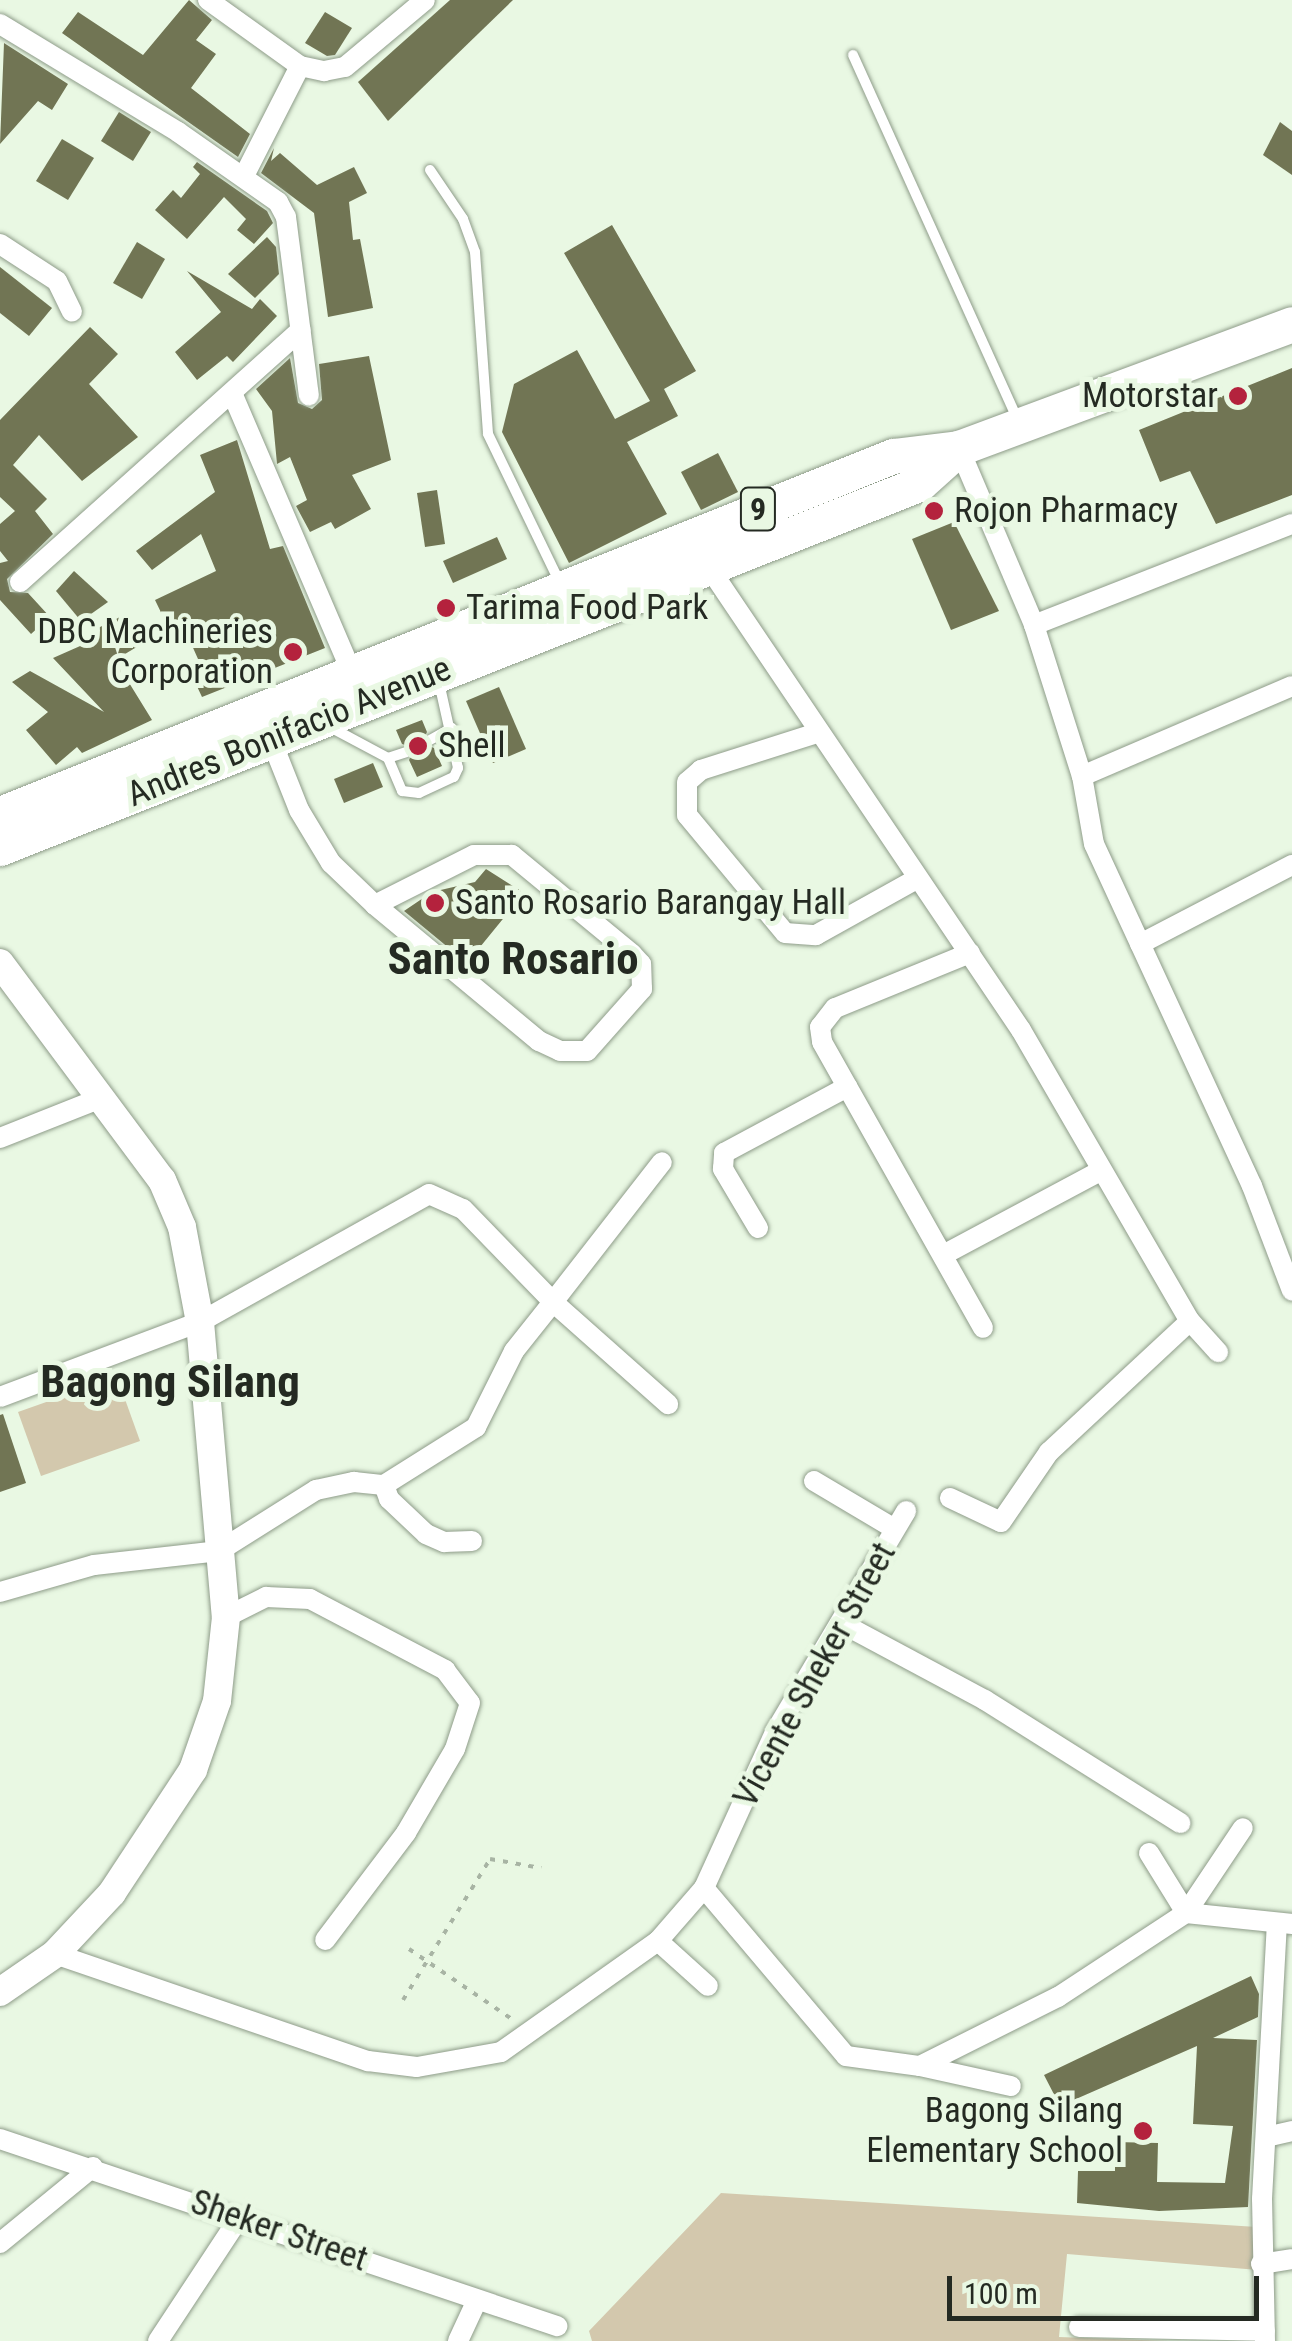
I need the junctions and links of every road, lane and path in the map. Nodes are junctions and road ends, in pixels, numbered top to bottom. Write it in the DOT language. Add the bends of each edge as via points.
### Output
graph roads {
  1 [pos="208,0"];
  2 [pos="425,0"];
  3 [pos="0,24"];
  4 [pos="853,55"];
  5 [pos="300,66"];
  6 [pos="430,170"];
  7 [pos="244,176"];
  8 [pos="0,244"];
  9 [pos="72,312"];
  10 [pos="1292,324"];
  11 [pos="300,330"];
  12 [pos="232,393"];
  13 [pos="310,396"];
  14 [pos="1021,424"];
  15 [pos="958,448"];
  16 [pos="1292,524"];
  17 [pos="710,569"];
  18 [pos="20,582"];
  19 [pos="568,601"];
  20 [pos="1034,625"];
  21 [pos="436,672"];
  22 [pos="1292,686"];
  23 [pos="358,688"];
  24 [pos="324,721"];
  25 [pos="452,728"];
  26 [pos="816,733"];
  27 [pos="430,740"];
  28 [pos="272,742"];
  29 [pos="406,752"];
  30 [pos="388,758"];
  31 [pos="1082,776"];
  32 [pos="0,814"];
  33 [pos="0,848"];
  34 [pos="1292,866"];
  35 [pos="915,880"];
  36 [pos="376,905"];
  37 [pos="1140,944"];
  38 [pos="970,953"];
  39 [pos="0,964"];
  40 [pos="848,1087"];
  41 [pos="101,1098"];
  42 [pos="0,1138"];
  43 [pos="662,1162"];
  44 [pos="1100,1171"];
  45 [pos="758,1228"];
  46 [pos="944,1255"];
  47 [pos="1292,1291"];
  48 [pos="553,1302"];
  49 [pos="1190,1321"];
  50 [pos="200,1322"];
  51 [pos="983,1328"];
  52 [pos="1218,1352"];
  53 [pos="0,1397"];
  54 [pos="668,1404"];
  55 [pos="814,1482"];
  56 [pos="384,1485"];
  57 [pos="950,1498"];
  58 [pos="472,1541"];
  59 [pos="219,1551"];
  60 [pos="0,1592"];
  61 [pos="226,1617"];
  62 [pos="843,1624"];
  63 [pos="1180,1823"];
  64 [pos="1243,1828"];
  65 [pos="1149,1854"];
  66 [pos="541,1868"];
  67 [pos="704,1888"];
  68 [pos="1186,1914"];
  69 [pos="1284,1924"];
  70 [pos="325,1940"];
  71 [pos="658,1941"];
  72 [pos="409,1950"];
  73 [pos="55,1954"];
  74 [pos="424,1961"];
  75 [pos="708,1986"];
  76 [pos="0,1992"];
  77 [pos="402,2000"];
  78 [pos="535,2032"];
  79 [pos="920,2066"];
  80 [pos="1012,2086"];
  81 [pos="1292,2131"];
  82 [pos="1266,2137"];
  83 [pos="0,2139"];
  84 [pos="92,2167"];
  85 [pos="239,2218"];
  86 [pos="0,2243"];
  87 [pos="1292,2259"];
  88 [pos="1262,2264"];
  89 [pos="477,2300"];
  90 [pos="557,2326"];
  91 [pos="1078,2327"];
  92 [pos="1265,2336"];
  93 [pos="158,2341"];
  94 [pos="458,2341"];
  1 -- 5 [label="street"];
  2 -- 5 [label="street" via="344,67"];
  3 -- 7 [label="street"];
  4 -- 14 [label="lane"];
  5 -- 7 [label="street"];
  6 -- 19 [label="lane" via="464,219 475,252 488,434"];
  7 -- 11 [label="street" via="286,217"];
  8 -- 9 [label="street" via="57,281"];
  10 -- 14 [label="highway, Andres Bonifacio Avenue / 9"];
  11 -- 12 [label="street"];
  11 -- 13 [label="street"];
  12 -- 18 [label="street"];
  12 -- 23 [label="street"];
  14 -- 15 [label="highway, Andres Bonifacio Avenue / 9"];
  15 -- 17 [label="highway, Andres Bonifacio Avenue / 9" via="919,484"];
  15 -- 19 [label="highway, Andres Bonifacio Avenue / 9" via="893,456"];
  15 -- 20 [label="street"];
  16 -- 20 [label="street"];
  17 -- 19 [label="highway, Andres Bonifacio Avenue / 9"];
  17 -- 26 [label="street"];
  19 -- 21 [label="highway, Andres Bonifacio Avenue / 9"];
  19 -- 23 [label="highway, Andres Bonifacio Avenue / 9"];
  20 -- 31 [label="street"];
  21 -- 23 [label="highway, Andres Bonifacio Avenue / 9"];
  21 -- 25 [label="lane"];
  22 -- 31 [label="street"];
  23 -- 24 [label="highway, Andres Bonifacio Avenue / 9"];
  23 -- 32 [label="highway, Andres Bonifacio Avenue / 9"];
  24 -- 28 [label="highway, Andres Bonifacio Avenue / 9"];
  24 -- 30 [label="lane" via="342,738"];
  25 -- 27 [label="lane"];
  25 -- 30 [label="lane" via="454,778 410,795"];
  26 -- 35 [label="street"];
  26 -- 35 [label="street" via="701,770 687,782 686,815 785,934 816,935"];
  28 -- 33 [label="highway, Andres Bonifacio Avenue / 9"];
  28 -- 36 [label="street" via="300,810 332,863"];
  29 -- 30 [label="lane"];
  31 -- 37 [label="street" via="1094,844"];
  34 -- 37 [label="street"];
  35 -- 38 [label="street"];
  36 -- 36 [label="street" via="539,1042 560,1052 586,1051 642,989 632,954 512,855 474,855"];
  37 -- 47 [label="street" via="1252,1186"];
  38 -- 40 [label="street" via="824,1016 822,1042"];
  38 -- 44 [label="street"];
  39 -- 41 [label="street"];
  40 -- 45 [label="street" via="724,1153 724,1169"];
  40 -- 46 [label="street"];
  41 -- 42 [label="street"];
  41 -- 50 [label="street" via="162,1180 182,1227"];
  43 -- 48 [label="street"];
  44 -- 46 [label="street"];
  44 -- 49 [label="street"];
  46 -- 51 [label="street"];
  48 -- 50 [label="street" via="464,1209 429,1194"];
  48 -- 54 [label="street"];
  48 -- 56 [label="street" via="514,1351 476,1427"];
  49 -- 52 [label="street"];
  49 -- 57 [label="street" via="1049,1452 1001,1522"];
  50 -- 53 [label="street"];
  50 -- 59 [label="street"];
  55 -- 62 [label="street, Vicente Sheker Street" via="901,1520"];
  56 -- 58 [label="street" via="389,1499 426,1534 444,1542"];
  56 -- 59 [label="street" via="354,1482 316,1490"];
  59 -- 60 [label="street" via="94,1564"];
  59 -- 61 [label="street"];
  61 -- 70 [label="street" via="284,1594 310,1599 445,1670 470,1703 455,1749 406,1834"];
  61 -- 73 [label="street" via="217,1701 192,1770 121,1880"];
  62 -- 63 [label="street" via="985,1700"];
  62 -- 67 [label="street, Vicente Sheker Street" via="775,1732"];
  64 -- 68 [label="street"];
  65 -- 68 [label="street"];
  66 -- 74 [label="path" via="490,1858"];
  67 -- 71 [label="street, Vicente Sheker Street"];
  67 -- 79 [label="street" via="846,2056"];
  68 -- 69 [label="street"];
  68 -- 79 [label="street" via="1058,1997"];
  69 -- 82 [label="street"];
  71 -- 75 [label="street"];
  71 -- 78 [label="street, Vicente Sheker Street"];
  72 -- 74 [label="path"];
  73 -- 76 [label="street"];
  73 -- 78 [label="street, Vicente Sheker Street" via="368,2060 460,2063"];
  74 -- 77 [label="path"];
  74 -- 78 [label="path"];
  79 -- 80 [label="street"];
  81 -- 82 [label="street"];
  82 -- 88 [label="street"];
  83 -- 84 [label="street, Sheker Street"];
  84 -- 85 [label="street, Sheker Street"];
  84 -- 86 [label="street"];
  85 -- 89 [label="street, Sheker Street"];
  85 -- 93 [label="street"];
  87 -- 88 [label="street"];
  88 -- 92 [label="street"];
  89 -- 90 [label="street, Sheker Street"];
  89 -- 94 [label="street"];
  91 -- 92 [label="street"];
}
